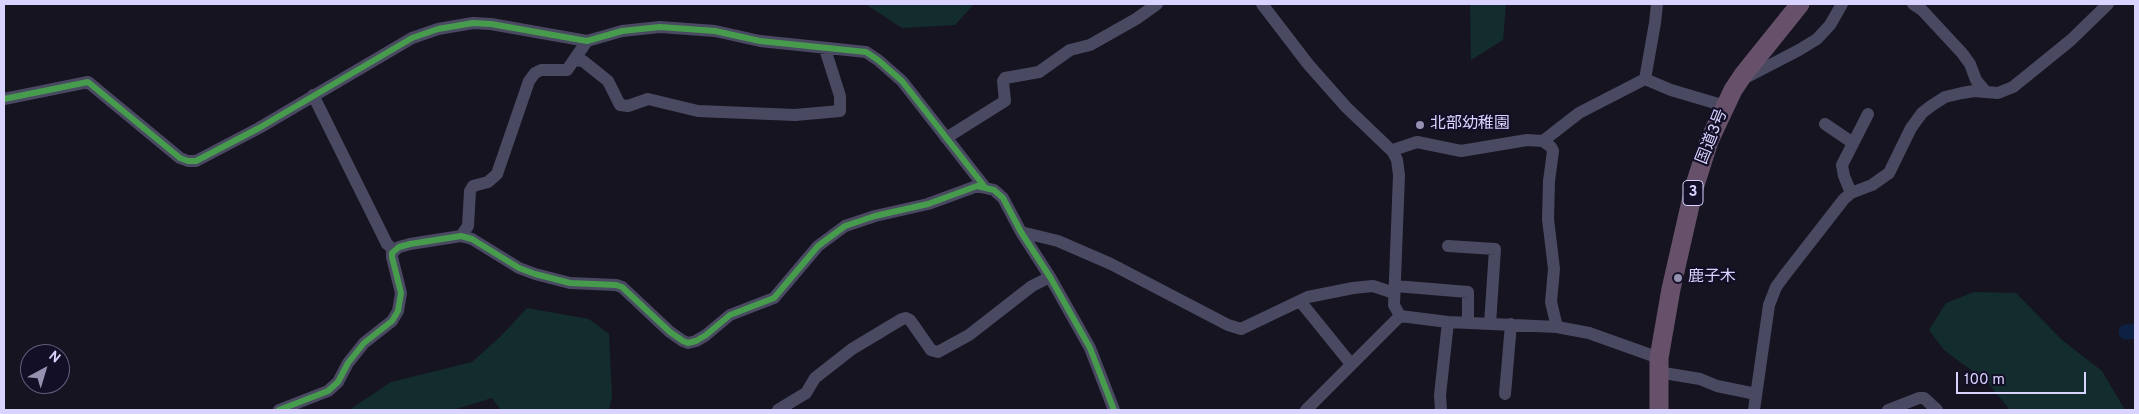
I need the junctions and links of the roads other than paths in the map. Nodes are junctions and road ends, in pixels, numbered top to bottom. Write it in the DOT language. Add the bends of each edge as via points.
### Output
graph roads {
  1 [pos="1157,4"];
  2 [pos="1262,4"];
  3 [pos="1657,4"];
  4 [pos="1800,4"];
  5 [pos="1842,4"];
  6 [pos="1913,4"];
  7 [pos="2108,4"];
  8 [pos="587,41"];
  9 [pos="826,49"];
  10 [pos="575,60"];
  11 [pos="1743,75"];
  12 [pos="1645,79"];
  13 [pos="1986,92"];
  14 [pos="313,95"];
  15 [pos="4,99"];
  16 [pos="1725,106"];
  17 [pos="1868,114"];
  18 [pos="1824,124"];
  19 [pos="946,138"];
  20 [pos="1543,141"];
  21 [pos="1853,142"];
  22 [pos="1393,152"];
  23 [pos="984,186"];
  24 [pos="1852,193"];
  25 [pos="1021,232"];
  26 [pos="461,236"];
  27 [pos="1448,246"];
  28 [pos="394,250"];
  29 [pos="1050,277"];
  30 [pos="1394,289"];
  31 [pos="1300,301"];
  32 [pos="1400,316"];
  33 [pos="1448,322"];
  34 [pos="1468,322"];
  35 [pos="1490,324"];
  36 [pos="1511,324"];
  37 [pos="1557,327"];
  38 [pos="1351,364"];
  39 [pos="1659,365"];
  40 [pos="1505,394"];
  41 [pos="1756,394"];
  42 [pos="279,410"];
  43 [pos="778,410"];
  44 [pos="1114,410"];
  45 [pos="1306,410"];
  46 [pos="1441,410"];
  47 [pos="1659,410"];
  48 [pos="1754,410"];
  49 [pos="1888,410"];
  50 [pos="1936,410"];
  1 -- 19 [label="street" via="1136,20 1090,45 1070,50 1039,72 1005,78 1002,80 1005,101"];
  2 -- 22 [label="street" via="1346,107"];
  3 -- 12 [label="street"];
  4 -- 11 [label="highway, 国道3号 / 3"];
  5 -- 11 [label="street" via="1830,26 1817,39 1747,77"];
  6 -- 13 [label="street" via="1962,53"];
  7 -- 13 [label="street" via="2024,79 1998,92"];
  8 -- 9 [label="street" via="622,30 660,27 715,31 760,41"];
  8 -- 10 [label="street"];
  8 -- 14 [label="street" via="491,24 473,23 438,29 412,38"];
  9 -- 10 [label="street" via="840,96 840,110 795,115 698,111 648,99 628,106 620,105 608,81 583,61"];
  9 -- 19 [label="street" via="866,52 878,60 902,81"];
  10 -- 26 [label="street" via="567,70 541,70 529,81 497,174 488,182 472,186 468,226"];
  11 -- 16 [label="highway, 国道3号 / 3"];
  12 -- 16 [label="street"];
  12 -- 20 [label="street" via="1579,113"];
  13 -- 24 [label="street" via="1962,93 1931,106 1911,128 1889,173"];
  14 -- 15 [label="street" via="251,132 196,161 188,162 88,82"];
  14 -- 28 [label="street" via="387,244"];
  16 -- 39 [label="highway, 国道3号 / 3" via="1709,141 1694,188 1671,289"];
  17 -- 21 [label="street"];
  18 -- 21 [label="street"];
  19 -- 23 [label="street"];
  20 -- 22 [label="street" via="1527,140 1461,151 1417,142"];
  20 -- 37 [label="street" via="1553,151 1548,219 1554,269 1551,302"];
  21 -- 24 [label="street" via="1842,166"];
  22 -- 30 [label="street" via="1399,175"];
  23 -- 25 [label="street" via="1003,198"];
  23 -- 26 [label="street" via="970,187 928,204 845,226 818,246 774,298 735,312 696,341 688,343 670,332 622,287 570,283 535,274"];
  24 -- 41 [label="street" via="1776,287 1769,305"];
  25 -- 29 [label="street"];
  25 -- 31 [label="street" via="1058,241 1111,264 1241,329"];
  26 -- 28 [label="street" via="410,244"];
  27 -- 35 [label="street" via="1495,249"];
  28 -- 42 [label="street" via="392,258 400,302 392,321 364,343 338,382 328,391"];
  29 -- 43 [label="street" via="1032,286 969,335 938,352 930,350 910,320 902,319 852,349 815,378 806,393"];
  29 -- 44 [label="street" via="1090,348"];
  30 -- 31 [label="street" via="1353,288"];
  30 -- 32 [label="street" via="1394,305"];
  30 -- 34 [label="street" via="1468,292"];
  31 -- 38 [label="street"];
  32 -- 33 [label="street"];
  32 -- 38 [label="street"];
  33 -- 34 [label="street"];
  33 -- 46 [label="street"];
  34 -- 35 [label="street"];
  35 -- 36 [label="street"];
  36 -- 37 [label="street"];
  36 -- 40 [label="street"];
  37 -- 39 [label="street" via="1588,333"];
  38 -- 45 [label="street"];
  39 -- 41 [label="street" via="1717,386"];
  39 -- 47 [label="highway, 国道3号 / 3"];
  41 -- 48 [label="street"];
  49 -- 50 [label="street" via="1924,398"];
}
